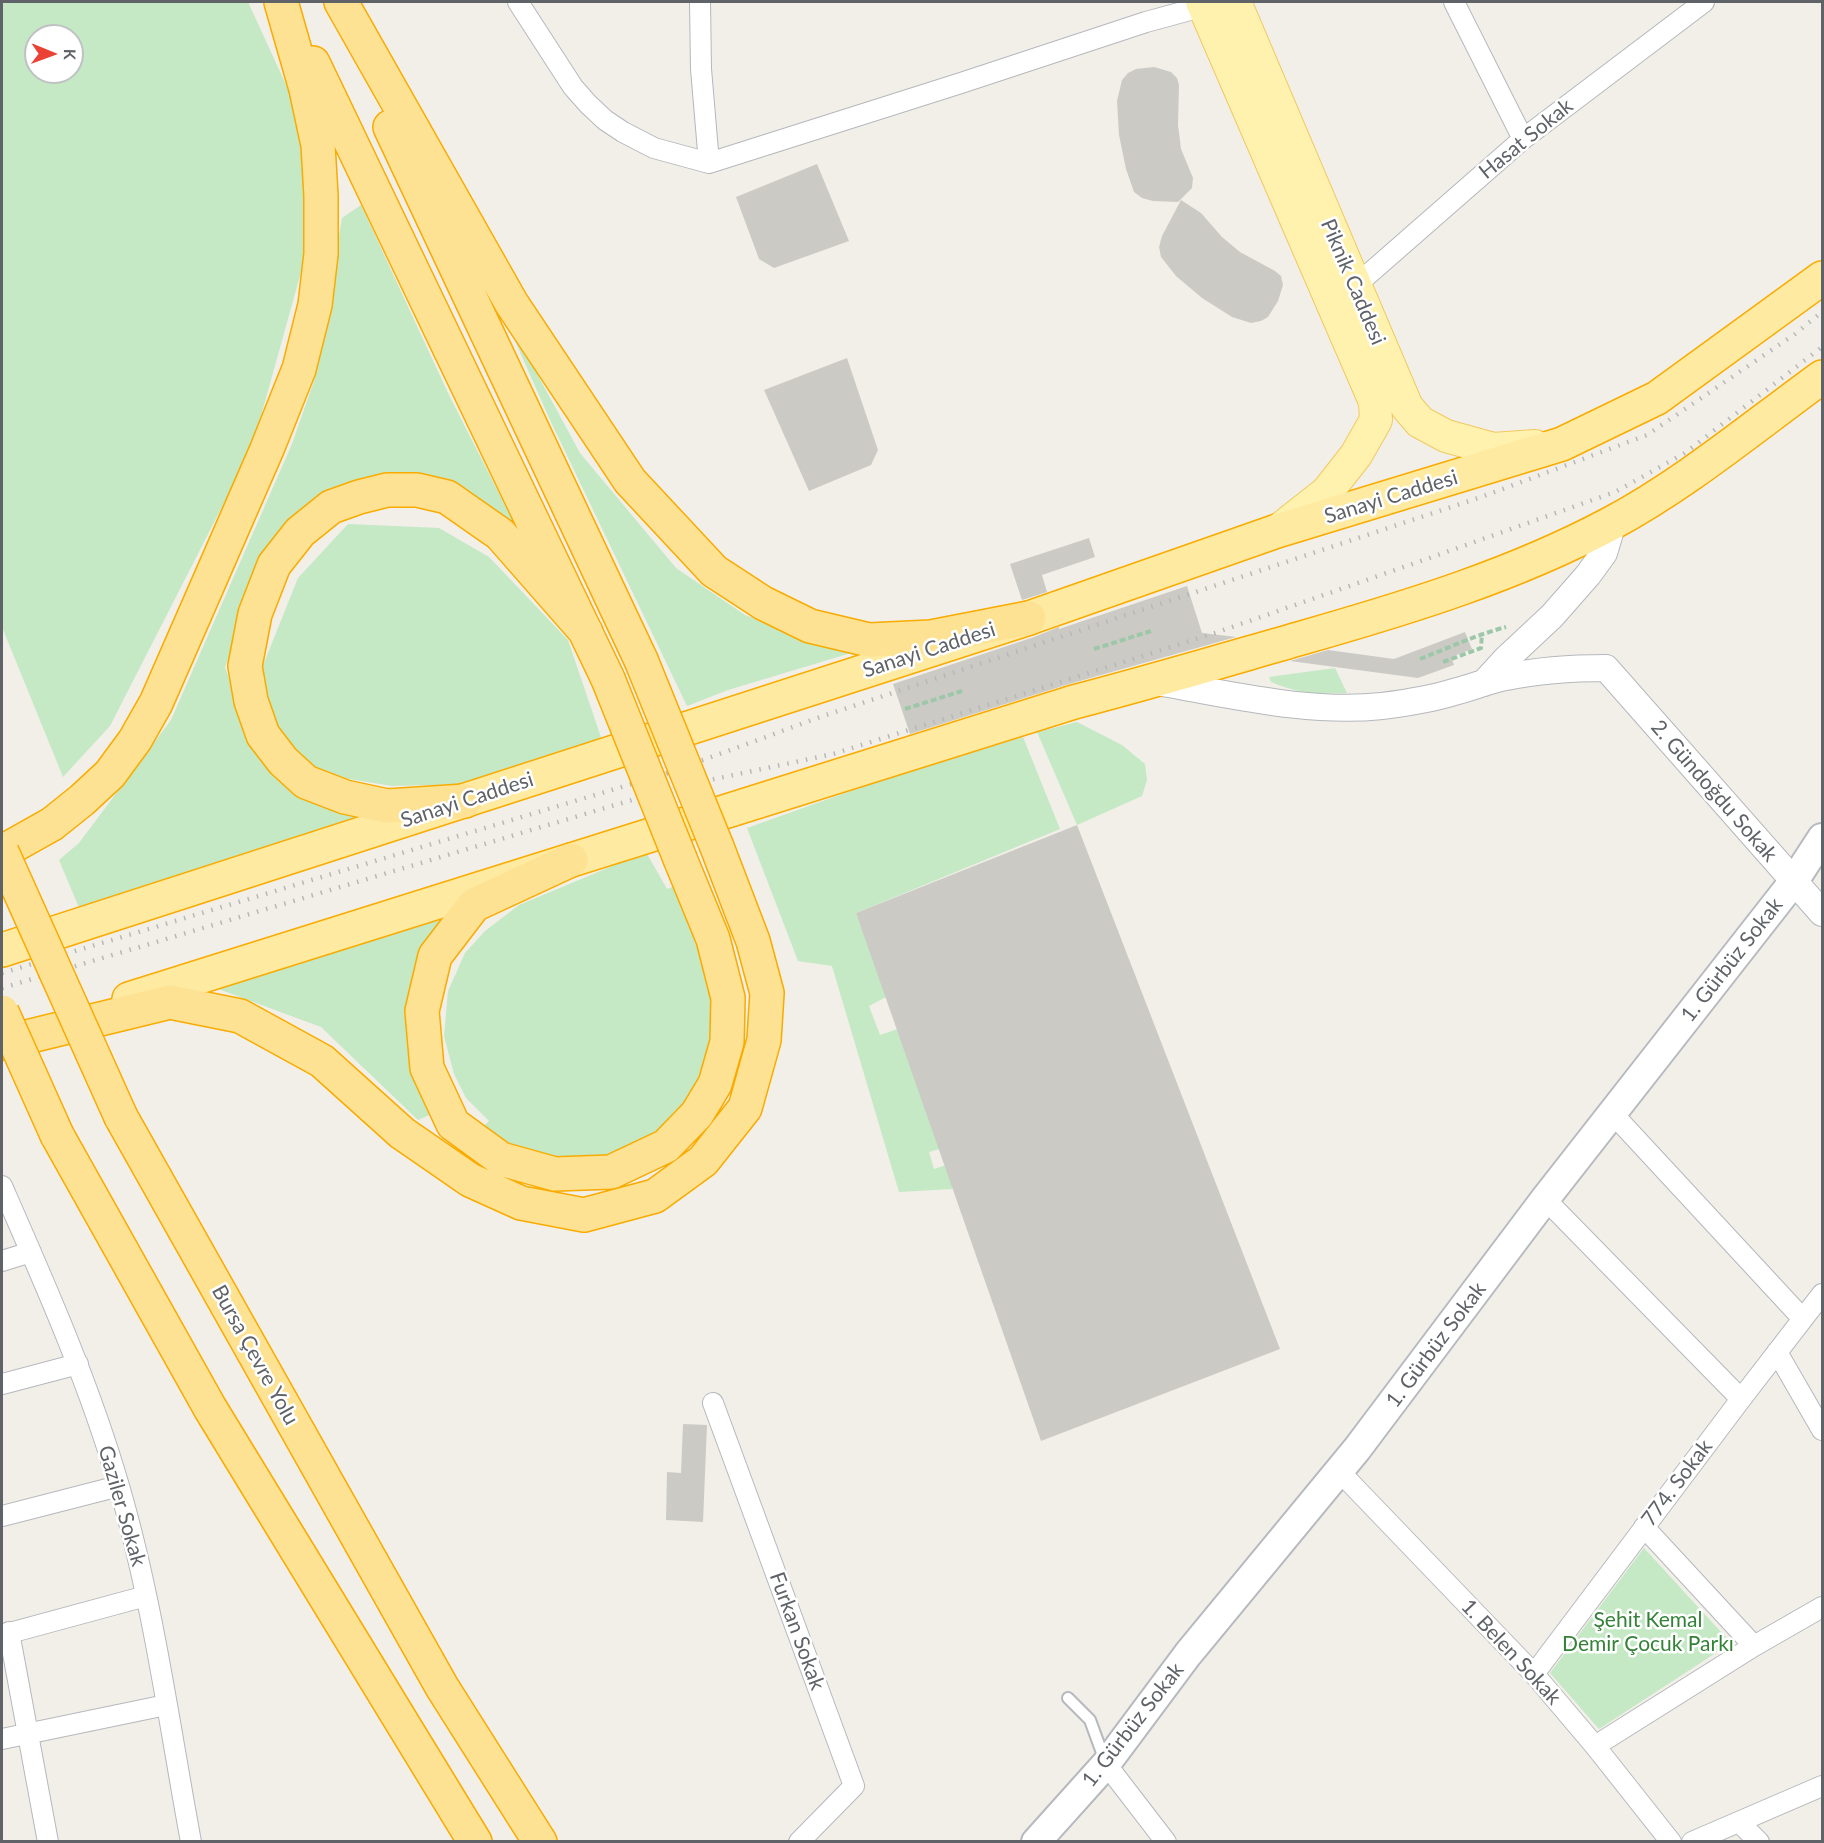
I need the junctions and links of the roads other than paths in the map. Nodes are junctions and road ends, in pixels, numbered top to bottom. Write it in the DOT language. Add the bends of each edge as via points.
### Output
graph roads {
  1 [pos="282,2"];
  2 [pos="335,2"];
  3 [pos="341,2"];
  4 [pos="518,2"];
  5 [pos="700,2"];
  6 [pos="1235,2"];
  7 [pos="1454,2"];
  8 [pos="1704,2"];
  9 [pos="1208,3"];
  10 [pos="1523,139"];
  11 [pos="709,163"];
  12 [pos="1822,278"];
  13 [pos="1355,286"];
  14 [pos="1822,377"];
  15 [pos="1562,444"];
  16 [pos="1613,523"];
  17 [pos="1277,531"];
  18 [pos="1029,618"];
  19 [pos="586,633"];
  20 [pos="1153,681"];
  21 [pos="1484,683"];
  22 [pos="465,801"];
  23 [pos="1822,838"];
  24 [pos="2,852"];
  25 [pos="571,860"];
  26 [pos="1794,881"];
  27 [pos="1822,913"];
  28 [pos="2,950"];
  29 [pos="2,1012"];
  30 [pos="2,1041"];
  31 [pos="1613,1114"];
  32 [pos="2,1186"];
  33 [pos="1545,1199"];
  34 [pos="31,1252"];
  35 [pos="2,1261"];
  36 [pos="1822,1294"];
  37 [pos="1803,1318"];
  38 [pos="1778,1352"];
  39 [pos="78,1364"];
  40 [pos="2,1384"];
  41 [pos="1741,1399"];
  42 [pos="713,1403"];
  43 [pos="1822,1430"];
  44 [pos="1339,1472"];
  45 [pos="119,1486"];
  46 [pos="2,1516"];
  47 [pos="1644,1527"];
  48 [pos="146,1596"];
  49 [pos="1822,1607"];
  50 [pos="5,1634"];
  51 [pos="1754,1646"];
  52 [pos="1534,1674"];
  53 [pos="1068,1698"];
  54 [pos="166,1705"];
  55 [pos="28,1733"];
  56 [pos="2,1739"];
  57 [pos="1595,1746"];
  58 [pos="1106,1764"];
  59 [pos="1822,1786"];
  60 [pos="1740,1822"];
  61 [pos="48,1842"];
  62 [pos="191,1842"];
  63 [pos="475,1842"];
  64 [pos="540,1842"];
  65 [pos="799,1842"];
  66 [pos="1036,1842"];
  67 [pos="1166,1842"];
  68 [pos="1671,1842"];
  69 [pos="1692,1842"];
  70 [pos="1759,1842"];
  1 -- 19 [label="highway"];
  1 -- 24 [label="highway" via="318,145 321,196 316,295 299,369 156,703 135,740 110,774 82,800 52,824"];
  2 -- 30 [label="highway, bridge" via="406,163 640,660 753,941 767,993 764,1040 745,1108 703,1161 655,1196 584,1215 521,1203 470,1180 402,1132 322,1061 240,1016 170,1002"];
  3 -- 18 [label="highway" via="512,304 630,482 714,571 763,603 810,626 869,640 931,638"];
  4 -- 11 [label="street" via="573,87 605,120 654,148"];
  5 -- 11 [label="street"];
  6 -- 13 [label="main road, Piknik Caddesi"];
  7 -- 10 [label="street"];
  8 -- 10 [label="street, Hasat Sokak"];
  9 -- 11 [label="street"];
  9 -- 17 [label="main road, Piknik Caddesi" via="1375,402 1377,420 1356,455 1327,492"];
  10 -- 13 [label="street, Hasat Sokak"];
  12 -- 15 [label="highway, Sanayi Caddesi" via="1657,398"];
  13 -- 15 [label="main road, Piknik Caddesi" via="1407,407 1420,422 1446,436 1493,449"];
  14 -- 16 [label="highway" via="1662,494"];
  15 -- 17 [label="highway, Sanayi Caddesi"];
  16 -- 20 [label="highway" via="1533,561 1441,596"];
  16 -- 21 [label="street" via="1604,553 1588,575"];
  17 -- 18 [label="highway, Sanayi Caddesi"];
  18 -- 22 [label="highway, Sanayi Caddesi"];
  19 -- 22 [label="highway" via="500,534 447,496 387,490 331,507 300,532 274,565 255,614 244,666 263,735 283,761 306,782 345,797 387,806"];
  19 -- 25 [label="highway, bridge" via="608,678 713,939 728,998 727,1042 715,1084 697,1114 666,1146 611,1172 555,1174 501,1159 453,1124 427,1068 422,1011 435,956 474,905"];
  20 -- 21 [label="street" via="1293,705 1342,708 1420,700"];
  20 -- 25 [label="highway" via="1074,702"];
  21 -- 26 [label="street, 2. Gündoğdu Sokak" via="1534,671 1606,669"];
  22 -- 28 [label="highway, Sanayi Caddesi"];
  23 -- 26 [label="main road, 1. Gürbüz Sokak"];
  24 -- 64 [label="highway, Bursa Çevre Yolu, bridge" via="121,1117 442,1687"];
  25 -- 30 [label="highway"];
  26 -- 27 [label="street, 2. Gündoğdu Sokak"];
  26 -- 31 [label="main road, 1. Gürbüz Sokak"];
  29 -- 63 [label="highway, bridge" via="57,1135 210,1408"];
  31 -- 33 [label="main road, 1. Gürbüz Sokak"];
  31 -- 37 [label="street"];
  32 -- 34 [label="street, Gaziler Sokak"];
  33 -- 41 [label="street"];
  33 -- 44 [label="main road, 1. Gürbüz Sokak"];
  34 -- 35 [label="street"];
  34 -- 39 [label="street, Gaziler Sokak"];
  36 -- 37 [label="street, 774. Sokak"];
  37 -- 38 [label="street, 774. Sokak"];
  38 -- 41 [label="street, 774. Sokak"];
  38 -- 43 [label="street"];
  39 -- 40 [label="street"];
  39 -- 45 [label="street, Gaziler Sokak"];
  41 -- 47 [label="street, 774. Sokak"];
  42 -- 65 [label="street, Furkan Sokak" via="854,1786"];
  44 -- 52 [label="street, 1. Belen Sokak"];
  44 -- 58 [label="main road, 1. Gürbüz Sokak" via="1188,1654"];
  45 -- 46 [label="street"];
  45 -- 48 [label="street, Gaziler Sokak"];
  47 -- 51 [label="street"];
  47 -- 52 [label="street, 774. Sokak"];
  48 -- 50 [label="street"];
  48 -- 54 [label="street, Gaziler Sokak"];
  49 -- 51 [label="street"];
  50 -- 55 [label="street"];
  51 -- 57 [label="street"];
  52 -- 57 [label="street, 1. Belen Sokak"];
  53 -- 58 [label="lane" via="1090,1720"];
  54 -- 55 [label="street"];
  54 -- 62 [label="street, Gaziler Sokak"];
  55 -- 56 [label="street"];
  55 -- 61 [label="street"];
  57 -- 68 [label="street, 1. Belen Sokak"];
  58 -- 66 [label="main road, 1. Gürbüz Sokak"];
  58 -- 67 [label="street"];
  59 -- 60 [label="street"];
  60 -- 69 [label="street"];
  60 -- 70 [label="street"];
}
